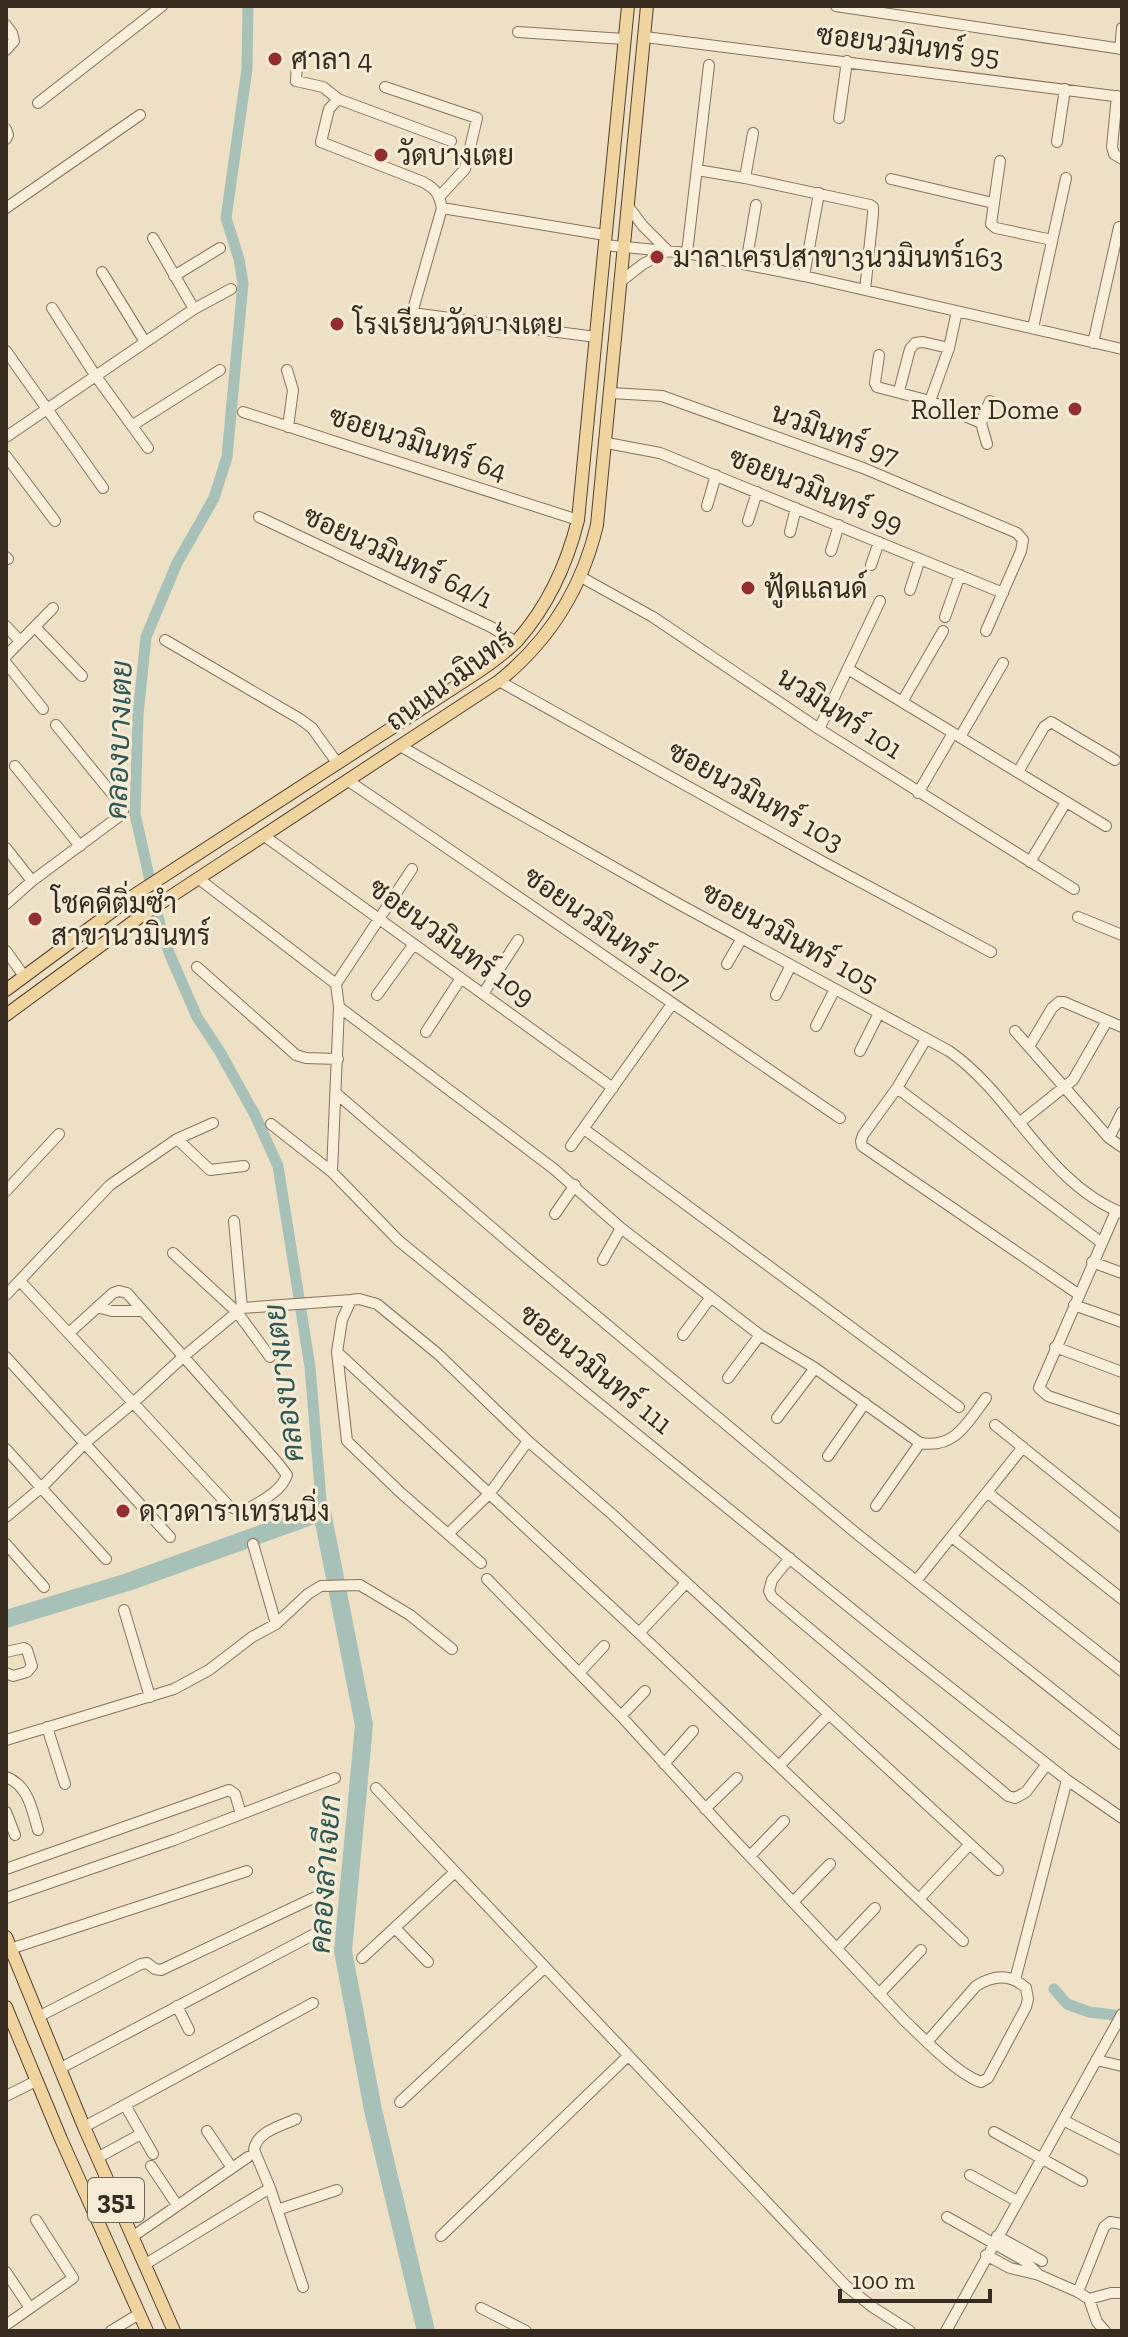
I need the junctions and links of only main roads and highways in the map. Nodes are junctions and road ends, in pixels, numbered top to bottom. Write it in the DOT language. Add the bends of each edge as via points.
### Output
graph roads {
  1 [pos="628,6"];
  2 [pos="647,6"];
  3 [pos="6,990"];
  4 [pos="6,1015"];
  5 [pos="8,1943"];
  6 [pos="6,2007"];
  7 [pos="10,2032"];
  8 [pos="59,2069"];
  9 [pos="36,2081"];
  10 [pos="147,2331"];
  11 [pos="174,2331"];
  1 -- 3 [label="main road, ถนนนวมินทร์" via="578,520 565,564 534,619 516,642 478,672 133,896"];
  2 -- 4 [label="main road, ถนนนวมินทร์" via="597,525 565,607 533,651 499,681 141,916"];
  5 -- 8 [label="main road, 351"];
  6 -- 7 [label="main road, 351"];
  7 -- 9 [label="main road, 351"];
  8 -- 9 [label="main road"];
  8 -- 11 [label="main road, 351"];
  9 -- 10 [label="main road, 351"];
}
